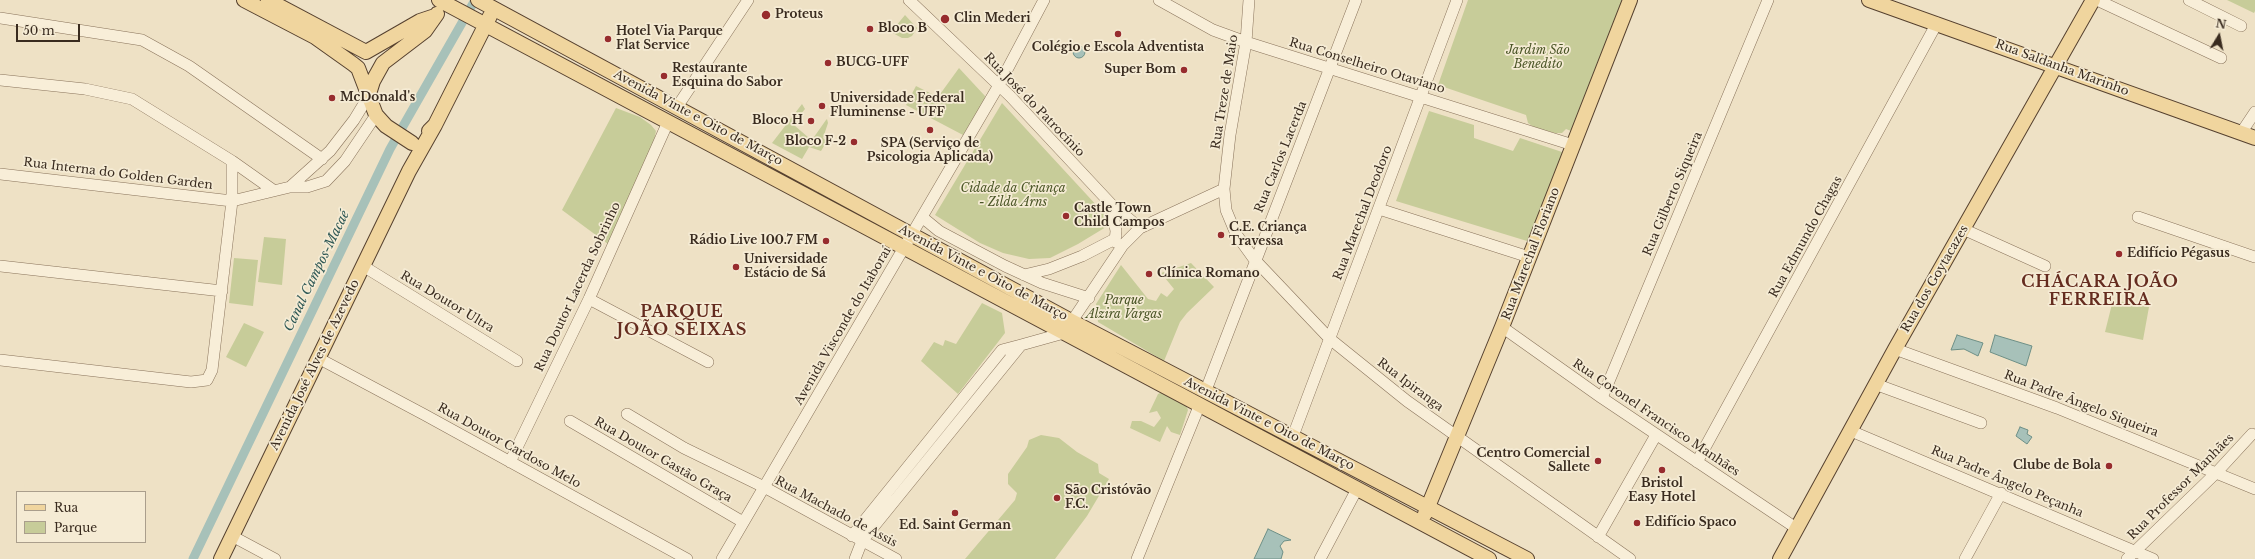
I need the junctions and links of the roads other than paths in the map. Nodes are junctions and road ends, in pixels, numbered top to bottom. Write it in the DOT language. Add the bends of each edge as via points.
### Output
graph roads {
  1 [pos="244,0"];
  2 [pos="268,0"];
  3 [pos="748,0"];
  4 [pos="909,0"];
  5 [pos="1044,0"];
  6 [pos="1159,0"];
  7 [pos="1249,0"];
  8 [pos="1356,0"];
  9 [pos="1457,0"];
  10 [pos="1630,0"];
  11 [pos="1768,0"];
  12 [pos="1869,0"];
  13 [pos="2093,0"];
  14 [pos="2097,0"];
  15 [pos="2189,0"];
  16 [pos="445,3"];
  17 [pos="488,3"];
  18 [pos="1888,3"];
  19 [pos="435,16"];
  20 [pos="0,18"];
  21 [pos="481,22"];
  22 [pos="1937,23"];
  23 [pos="2241,26"];
  24 [pos="1246,42"];
  25 [pos="366,52"];
  26 [pos="2221,58"];
  27 [pos="353,64"];
  28 [pos="2055,66"];
  29 [pos="1330,69"];
  30 [pos="0,80"];
  31 [pos="999,85"];
  32 [pos="1421,96"];
  33 [pos="368,97"];
  34 [pos="677,107"];
  35 [pos="2255,112"];
  36 [pos="376,115"];
  37 [pos="668,122"];
  38 [pos="435,125"];
  39 [pos="2241,133"];
  40 [pos="2255,138"];
  41 [pos="409,141"];
  42 [pos="1573,145"];
  43 [pos="326,155"];
  44 [pos="232,161"];
  45 [pos="345,161"];
  46 [pos="409,171"];
  47 [pos="0,174"];
  48 [pos="290,187"];
  49 [pos="1224,189"];
  50 [pos="273,190"];
  51 [pos="232,201"];
  52 [pos="1111,204"];
  53 [pos="1379,209"];
  54 [pos="922,217"];
  55 [pos="2138,217"];
  56 [pos="1140,228"];
  57 [pos="1963,229"];
  58 [pos="912,234"];
  59 [pos="1116,236"];
  60 [pos="904,248"];
  61 [pos="1529,257"];
  62 [pos="2255,257"];
  63 [pos="1254,259"];
  64 [pos="1111,262"];
  65 [pos="0,266"];
  66 [pos="363,266"];
  67 [pos="2045,266"];
  68 [pos="1023,275"];
  69 [pos="222,291"];
  70 [pos="1090,298"];
  71 [pos="589,299"];
  72 [pos="1069,327"];
  73 [pos="1502,327"];
  74 [pos="1330,339"];
  75 [pos="1895,349"];
  76 [pos="318,358"];
  77 [pos="0,360"];
  78 [pos="517,361"];
  79 [pos="708,362"];
  80 [pos="1875,384"];
  81 [pos="1206,390"];
  82 [pos="1602,398"];
  83 [pos="1200,404"];
  84 [pos="627,414"];
  85 [pos="570,421"];
  86 [pos="1981,423"];
  87 [pos="1851,430"];
  88 [pos="2252,434"];
  89 [pos="1656,435"];
  90 [pos="1293,436"];
  91 [pos="1458,437"];
  92 [pos="510,462"];
  93 [pos="1697,462"];
  94 [pos="2217,472"];
  95 [pos="764,487"];
  96 [pos="1357,489"];
  97 [pos="2255,489"];
  98 [pos="2001,493"];
  99 [pos="1428,506"];
  100 [pos="743,522"];
  101 [pos="1421,524"];
  102 [pos="1796,528"];
  103 [pos="232,536"];
  104 [pos="1598,537"];
  105 [pos="857,538"];
  106 [pos="2131,555"];
  107 [pos="1481,557"];
  108 [pos="221,559"];
  109 [pos="275,559"];
  110 [pos="687,559"];
  111 [pos="722,559"];
  112 [pos="855,559"];
  113 [pos="896,559"];
  114 [pos="1138,559"];
  115 [pos="1320,559"];
  116 [pos="1527,559"];
  117 [pos="1630,559"];
  118 [pos="1780,559"];
  119 [pos="1965,559"];
  120 [pos="2153,559"];
  1 -- 27 [label="main road" via="315,37"];
  2 -- 25 [label="main road"];
  3 -- 34 [label="street"];
  4 -- 31 [label="street, Rua José do Patrocínio"];
  5 -- 31 [label="street, Avenida Visconde do Itaboraí"];
  6 -- 24 [label="street, Rua Conselheiro Otaviano" via="1213,30"];
  7 -- 24 [label="street, Rua Treze de Maio"];
  8 -- 29 [label="street, Rua Carlos Lacerda"];
  9 -- 32 [label="street, Rua Marechal Deodoro"];
  10 -- 42 [label="main road, Rua Marechal Floriano"];
  11 -- 82 [label="street, Rua Gilberto Siqueira"];
  12 -- 18 [label="main road, Rua Saldanha Marinho"];
  13 -- 28 [label="main road, Rua dos Goytacazes"];
  14 -- 26 [label="street"];
  15 -- 23 [label="street"];
  16 -- 19 [label="main road"];
  16 -- 21 [label="main road, Avenida Vinte e Oito de Março"];
  17 -- 21 [label="main road, Avenida José Alves de Azevedo"];
  17 -- 34 [label="main road, Avenida Vinte e Oito de Março"];
  18 -- 22 [label="main road, Rua Saldanha Marinho"];
  19 -- 25 [label="main road" via="420,21"];
  19 -- 33 [label="main road" via="425,31 383,63 375,76"];
  20 -- 43 [label="street" via="142,40 189,66"];
  21 -- 37 [label="main road, Avenida Vinte e Oito de Março"];
  21 -- 38 [label="main road, Avenida José Alves de Azevedo"];
  22 -- 28 [label="main road, Rua Saldanha Marinho"];
  22 -- 93 [label="street, Rua Edmundo Chagas"];
  24 -- 29 [label="street, Rua Conselheiro Otaviano"];
  24 -- 49 [label="street, Rua Treze de Maio" via="1230,135"];
  25 -- 27 [label="main road" via="362,62"];
  27 -- 33 [label="main road" via="358,68"];
  28 -- 39 [label="main road, Rua Saldanha Marinho"];
  28 -- 57 [label="main road, Rua dos Goytacazes"];
  29 -- 32 [label="street, Rua Conselheiro Otaviano"];
  29 -- 63 [label="street, Rua Carlos Lacerda"];
  30 -- 44 [label="street" via="111,93 132,99"];
  31 -- 52 [label="street, Rua José do Patrocínio"];
  31 -- 54 [label="street, Avenida Visconde do Itaboraí"];
  32 -- 42 [label="street, Rua Conselheiro Otaviano"];
  32 -- 53 [label="street, Rua Marechal Deodoro"];
  33 -- 36 [label="main road"];
  33 -- 43 [label="street" via="354,120"];
  34 -- 58 [label="main road, Avenida Vinte e Oito de Março"];
  35 -- 39 [label="street"];
  36 -- 41 [label="main road"];
  36 -- 45 [label="street, Rua Interna do Golden Garden"];
  37 -- 60 [label="main road, Avenida Vinte e Oito de Março"];
  37 -- 71 [label="street, Rua Doutor Lacerda Sobrinho"];
  38 -- 41 [label="main road" via="425,135"];
  38 -- 46 [label="main road, Avenida José Alves de Azevedo"];
  39 -- 40 [label="main road, Rua Saldanha Marinho"];
  41 -- 46 [label="main road, Avenida José Alves de Azevedo"];
  42 -- 61 [label="main road, Rua Marechal Floriano"];
  43 -- 45 [label="street"];
  43 -- 48 [label="street"];
  44 -- 50 [label="street"];
  44 -- 51 [label="street"];
  45 -- 48 [label="street, Rua Interna do Golden Garden" via="334,174 319,184"];
  46 -- 66 [label="main road, Avenida José Alves de Azevedo"];
  47 -- 51 [label="street, Rua Interna do Golden Garden"];
  48 -- 50 [label="street, Rua Interna do Golden Garden"];
  49 -- 56 [label="street"];
  49 -- 63 [label="street, Rua Ipiranga" via="1226,210 1236,234"];
  50 -- 51 [label="street, Rua Interna do Golden Garden"];
  51 -- 69 [label="street"];
  52 -- 56 [label="street, Rua José do Patrocínio"];
  52 -- 59 [label="street"];
  53 -- 61 [label="street"];
  53 -- 74 [label="street, Rua Marechal Deodoro"];
  54 -- 58 [label="street, Avenida Visconde do Itaboraí"];
  54 -- 68 [label="street" via="939,231"];
  55 -- 62 [label="street"];
  56 -- 64 [label="street" via="1130,236"];
  57 -- 67 [label="street"];
  57 -- 75 [label="main road, Rua dos Goytacazes"];
  58 -- 60 [label="street, Avenida Visconde do Itaboraí"];
  58 -- 72 [label="main road, Avenida Vinte e Oito de Março"];
  59 -- 64 [label="street"];
  59 -- 68 [label="street" via="1082,256 1049,269"];
  60 -- 72 [label="main road, Avenida Vinte e Oito de Março"];
  60 -- 95 [label="street, Avenida Visconde do Itaboraí"];
  61 -- 73 [label="main road, Rua Marechal Floriano"];
  63 -- 74 [label="street, Rua Ipiranga"];
  63 -- 81 [label="street, Rua Carlos Lacerda"];
  64 -- 70 [label="street"];
  65 -- 69 [label="street"];
  66 -- 76 [label="main road, Avenida José Alves de Azevedo"];
  66 -- 78 [label="street, Rua Doutor Ultra"];
  68 -- 70 [label="street"];
  69 -- 77 [label="street" via="212,370 207,380 191,382"];
  70 -- 72 [label="street"];
  71 -- 79 [label="street"];
  71 -- 92 [label="street, Rua Doutor Lacerda Sobrinho"];
  72 -- 81 [label="main road, Avenida Vinte e Oito de Março"];
  72 -- 83 [label="main road, Avenida Vinte e Oito de Março"];
  72 -- 105 [label="street" via="1002,350 947,429"];
  73 -- 82 [label="street, Rua Coronel Francisco Manhães"];
  73 -- 91 [label="main road, Rua Marechal Floriano"];
  74 -- 90 [label="street, Rua Marechal Deodoro"];
  74 -- 91 [label="street, Rua Ipiranga" via="1407,401"];
  75 -- 80 [label="main road, Rua dos Goytacazes"];
  75 -- 94 [label="street, Rua Padre Ângelo Siqueira" via="2057,408"];
  76 -- 92 [label="street, Rua Doutor Cardoso Melo"];
  76 -- 103 [label="main road, Avenida José Alves de Azevedo"];
  80 -- 86 [label="street"];
  80 -- 87 [label="main road, Rua dos Goytacazes"];
  81 -- 90 [label="main road, Avenida Vinte e Oito de Março"];
  82 -- 89 [label="street, Rua Coronel Francisco Manhães"];
  83 -- 96 [label="main road, Avenida Vinte e Oito de Março"];
  83 -- 114 [label="street"];
  84 -- 95 [label="street, Rua Machado de Assis" via="684,448"];
  85 -- 100 [label="street, Rua Doutor Gastão Graça"];
  87 -- 98 [label="street, Rua Padre Ângelo Peçanha"];
  87 -- 102 [label="main road, Rua dos Goytacazes"];
  88 -- 94 [label="street, Rua Professor Manhães"];
  89 -- 93 [label="street, Rua Coronel Francisco Manhães"];
  89 -- 104 [label="street"];
  90 -- 99 [label="main road, Avenida Vinte e Oito de Março"];
  91 -- 99 [label="main road, Rua Marechal Floriano"];
  91 -- 104 [label="street, Rua Ipiranga"];
  92 -- 110 [label="street, Rua Doutor Cardoso Melo"];
  93 -- 102 [label="street, Rua Coronel Francisco Manhães"];
  94 -- 97 [label="street, Rua Padre Ângelo Siqueira"];
  94 -- 106 [label="street, Rua Professor Manhães"];
  95 -- 100 [label="street, Avenida Visconde do Itaboraí"];
  95 -- 105 [label="street, Rua Machado de Assis"];
  96 -- 101 [label="main road, Avenida Vinte e Oito de Março"];
  96 -- 115 [label="street"];
  98 -- 106 [label="street, Rua Padre Ângelo Peçanha"];
  98 -- 119 [label="street"];
  99 -- 101 [label="main road, Rua Marechal Floriano"];
  99 -- 116 [label="main road, Avenida Vinte e Oito de Março"];
  100 -- 111 [label="street, Avenida Visconde do Itaboraí"];
  101 -- 107 [label="main road, Avenida Vinte e Oito de Março"];
  102 -- 118 [label="main road, Rua dos Goytacazes"];
  103 -- 108 [label="main road, Avenida José Alves de Azevedo"];
  103 -- 109 [label="street"];
  104 -- 117 [label="street, Rua Ipiranga"];
  105 -- 112 [label="street"];
  105 -- 113 [label="street, Rua Machado de Assis"];
  106 -- 120 [label="street, Rua Padre Ângelo Peçanha"];
}
